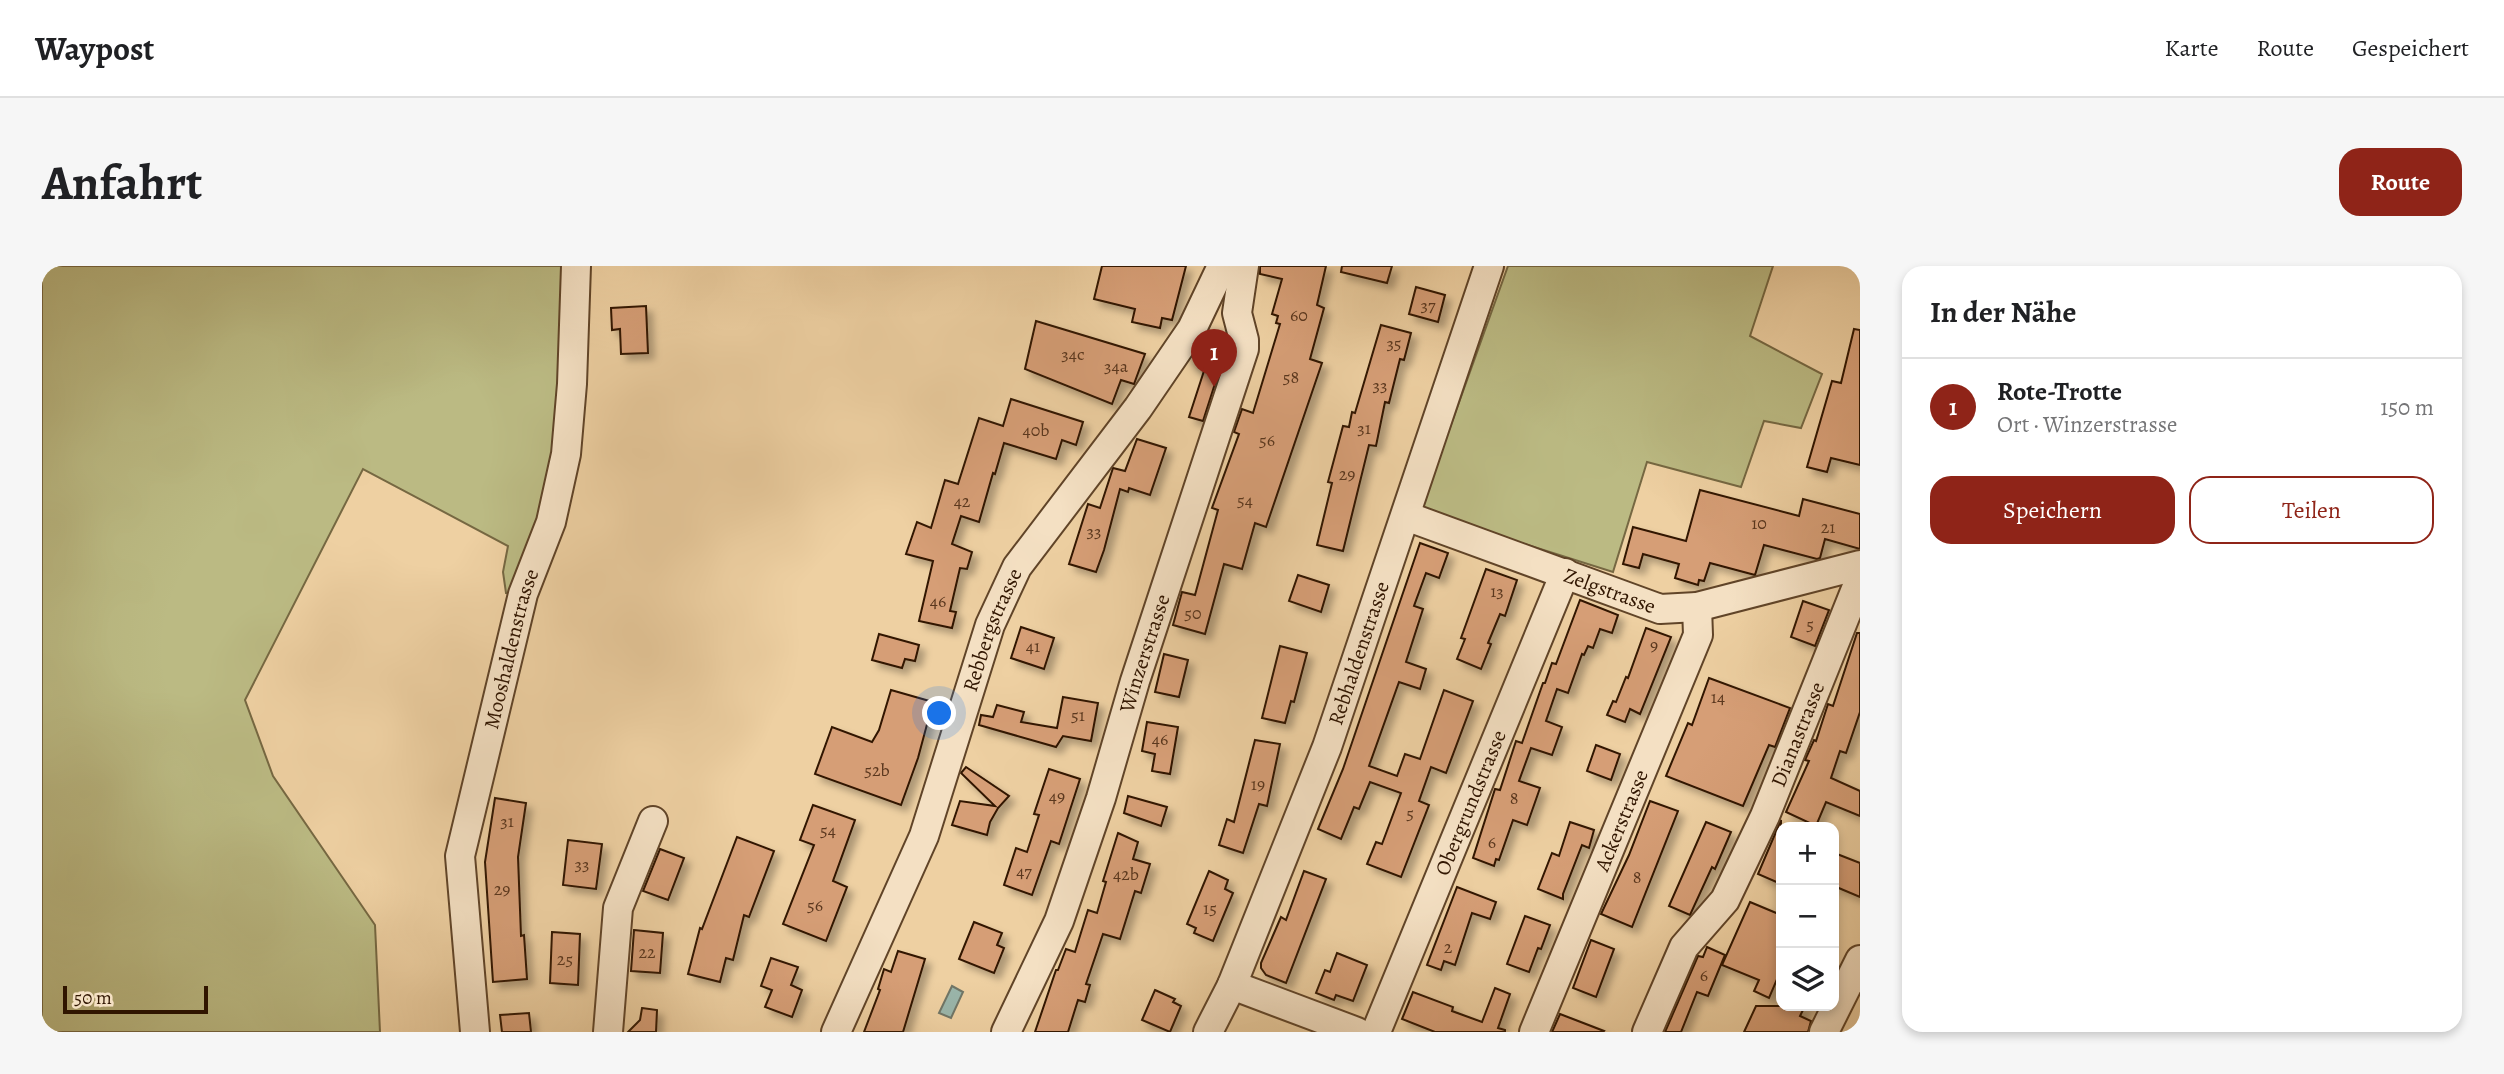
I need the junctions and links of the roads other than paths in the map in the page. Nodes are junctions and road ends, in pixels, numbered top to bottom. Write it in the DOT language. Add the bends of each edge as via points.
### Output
graph roads {
  1 [pos="576,266"];
  2 [pos="1222,266"];
  3 [pos="1244,266"];
  4 [pos="1489,266"];
  5 [pos="1406,516"];
  6 [pos="1860,565"];
  7 [pos="1565,573"];
  8 [pos="1860,579"];
  9 [pos="1697,607"];
  10 [pos="653,821"];
  11 [pos="1860,960"];
  12 [pos="1232,985"];
  13 [pos="475,1032"];
  14 [pos="608,1032"];
  15 [pos="836,1032"];
  16 [pos="1006,1032"];
  17 [pos="1208,1032"];
  18 [pos="1357,1032"];
  19 [pos="1376,1032"];
  20 [pos="1534,1032"];
  21 [pos="1647,1032"];
  22 [pos="1824,1032"];
  1 -- 13 [label="street, Mooshaldenstrasse" via="566,454 551,523 523,594 460,856"];
  2 -- 15 [label="street, Rebbergstrasse" via="1192,329 1017,567 990,625 924,836"];
  3 -- 16 [label="street, Winzerstrasse" via="1237,313 1244,349 1059,922"];
  4 -- 5 [label="street, Rebhaldenstrasse"];
  5 -- 7 [label="street, Zelgstrasse"];
  5 -- 12 [label="street, Rebhaldenstrasse" via="1327,747"];
  6 -- 9 [label="street, Zelgstrasse"];
  7 -- 9 [label="street, Zelgstrasse" via="1660,609"];
  7 -- 19 [label="street, Obergrundstrasse"];
  8 -- 21 [label="street, Dianastrasse" via="1765,816 1725,900 1684,947"];
  9 -- 20 [label="street, Ackerstrasse" via="1698,635"];
  10 -- 14 [label="street" via="618,908"];
  11 -- 22 [label="street"];
  12 -- 17 [label="street, Rebhaldenstrasse"];
  12 -- 18 [label="street"];
}
